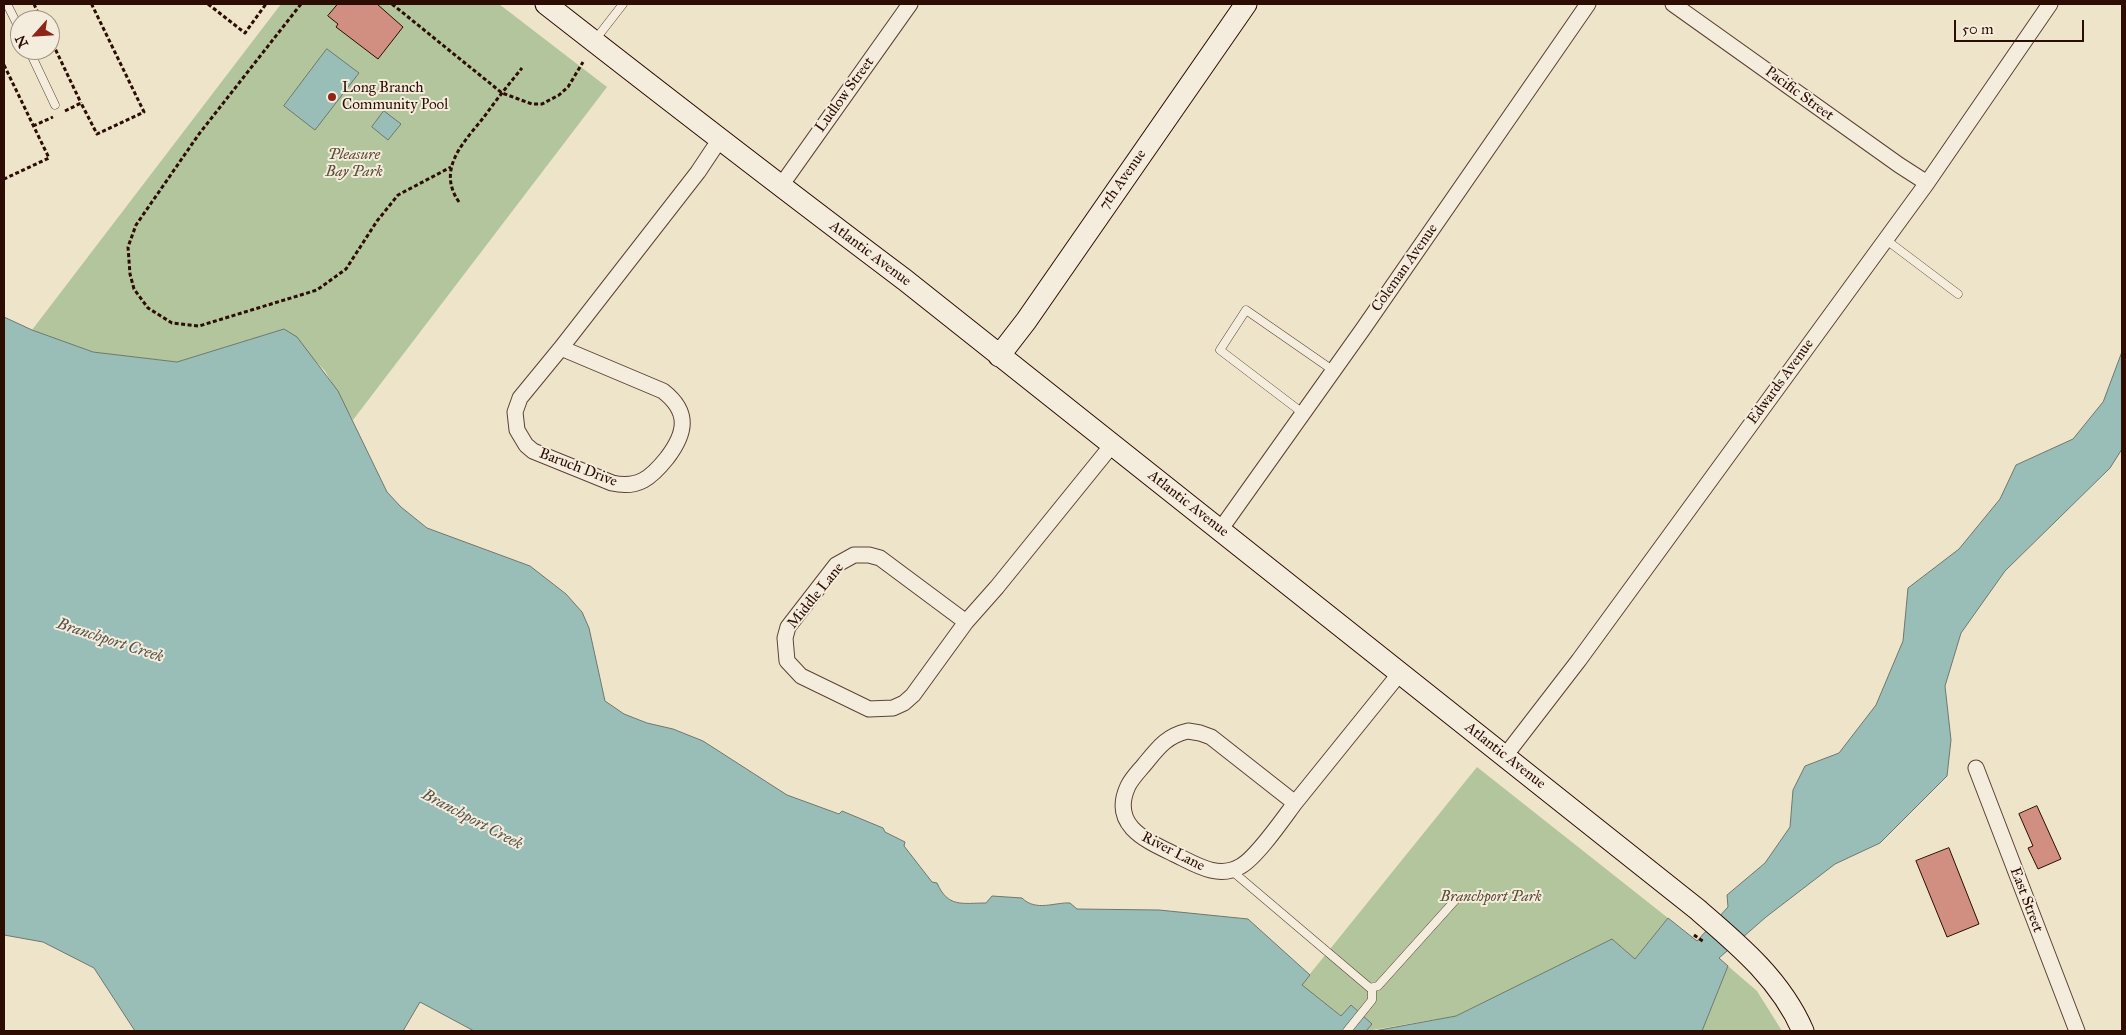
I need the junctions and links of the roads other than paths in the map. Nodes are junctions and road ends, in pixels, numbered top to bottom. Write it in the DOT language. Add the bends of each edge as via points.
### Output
graph roads {
  1 [pos="546,4"];
  2 [pos="623,4"];
  3 [pos="910,4"];
  4 [pos="1246,4"];
  5 [pos="1588,4"];
  6 [pos="1673,4"];
  7 [pos="2050,4"];
  8 [pos="594,41"];
  9 [pos="34,60"];
  10 [pos="55,105"];
  11 [pos="720,139"];
  12 [pos="1928,183"];
  13 [pos="780,187"];
  14 [pos="1886,239"];
  15 [pos="1958,294"];
  16 [pos="561,348"];
  17 [pos="999,356"];
  18 [pos="1334,371"];
  19 [pos="1304,414"];
  20 [pos="1112,444"];
  21 [pos="1220,530"];
  22 [pos="966,622"];
  23 [pos="1400,673"];
  24 [pos="1505,756"];
  25 [pos="1976,768"];
  26 [pos="1295,803"];
  27 [pos="1232,871"];
  28 [pos="1459,896"];
  29 [pos="1372,988"];
  30 [pos="1347,1031"];
  31 [pos="1803,1031"];
  32 [pos="2077,1031"];
  1 -- 8 [label="street, Atlantic Avenue"];
  2 -- 8 [label="lane"];
  3 -- 13 [label="street, Ludlow Street"];
  4 -- 17 [label="street, 7th Avenue"];
  5 -- 18 [label="street, Coleman Avenue"];
  6 -- 12 [label="street, Pacific Street"];
  7 -- 12 [label="street, Edwards Avenue"];
  8 -- 11 [label="street, Atlantic Avenue"];
  9 -- 10 [label="lane"];
  11 -- 13 [label="street, Atlantic Avenue"];
  11 -- 16 [label="street, Baruch Drive"];
  12 -- 14 [label="street, Edwards Avenue"];
  13 -- 17 [label="street, Atlantic Avenue" via="905,280"];
  14 -- 15 [label="lane"];
  14 -- 24 [label="street, Edwards Avenue" via="1579,660"];
  16 -- 16 [label="street, Baruch Drive" via="520,398 515,421 521,438 533,451 612,483 623,486 647,480 678,443 683,429 676,403 664,391"];
  17 -- 20 [label="street, Atlantic Avenue"];
  18 -- 19 [label="street, Coleman Avenue"];
  18 -- 19 [label="lane" via="1246,310 1220,350"];
  19 -- 21 [label="street, Coleman Avenue"];
  20 -- 21 [label="street, Atlantic Avenue"];
  20 -- 22 [label="street, Middle Lane" via="998,587"];
  21 -- 23 [label="street, Atlantic Avenue"];
  22 -- 22 [label="street, Middle Lane" via="913,695 904,703 881,710 869,709 801,676 788,661 784,650 788,626 836,565 854,555 880,558"];
  23 -- 24 [label="street, Atlantic Avenue"];
  23 -- 26 [label="street"];
  24 -- 31 [label="street, Atlantic Avenue" via="1743,948 1773,982"];
  25 -- 32 [label="street, East Street"];
  26 -- 27 [label="street" via="1249,860"];
  26 -- 27 [label="street, River Lane" via="1211,737 1188,731 1165,739 1128,785 1123,802 1130,828 1141,838 1208,870"];
  27 -- 29 [label="lane"];
  28 -- 29 [label="lane" via="1378,986"];
  29 -- 30 [label="lane" via="1372,1000"];
}
